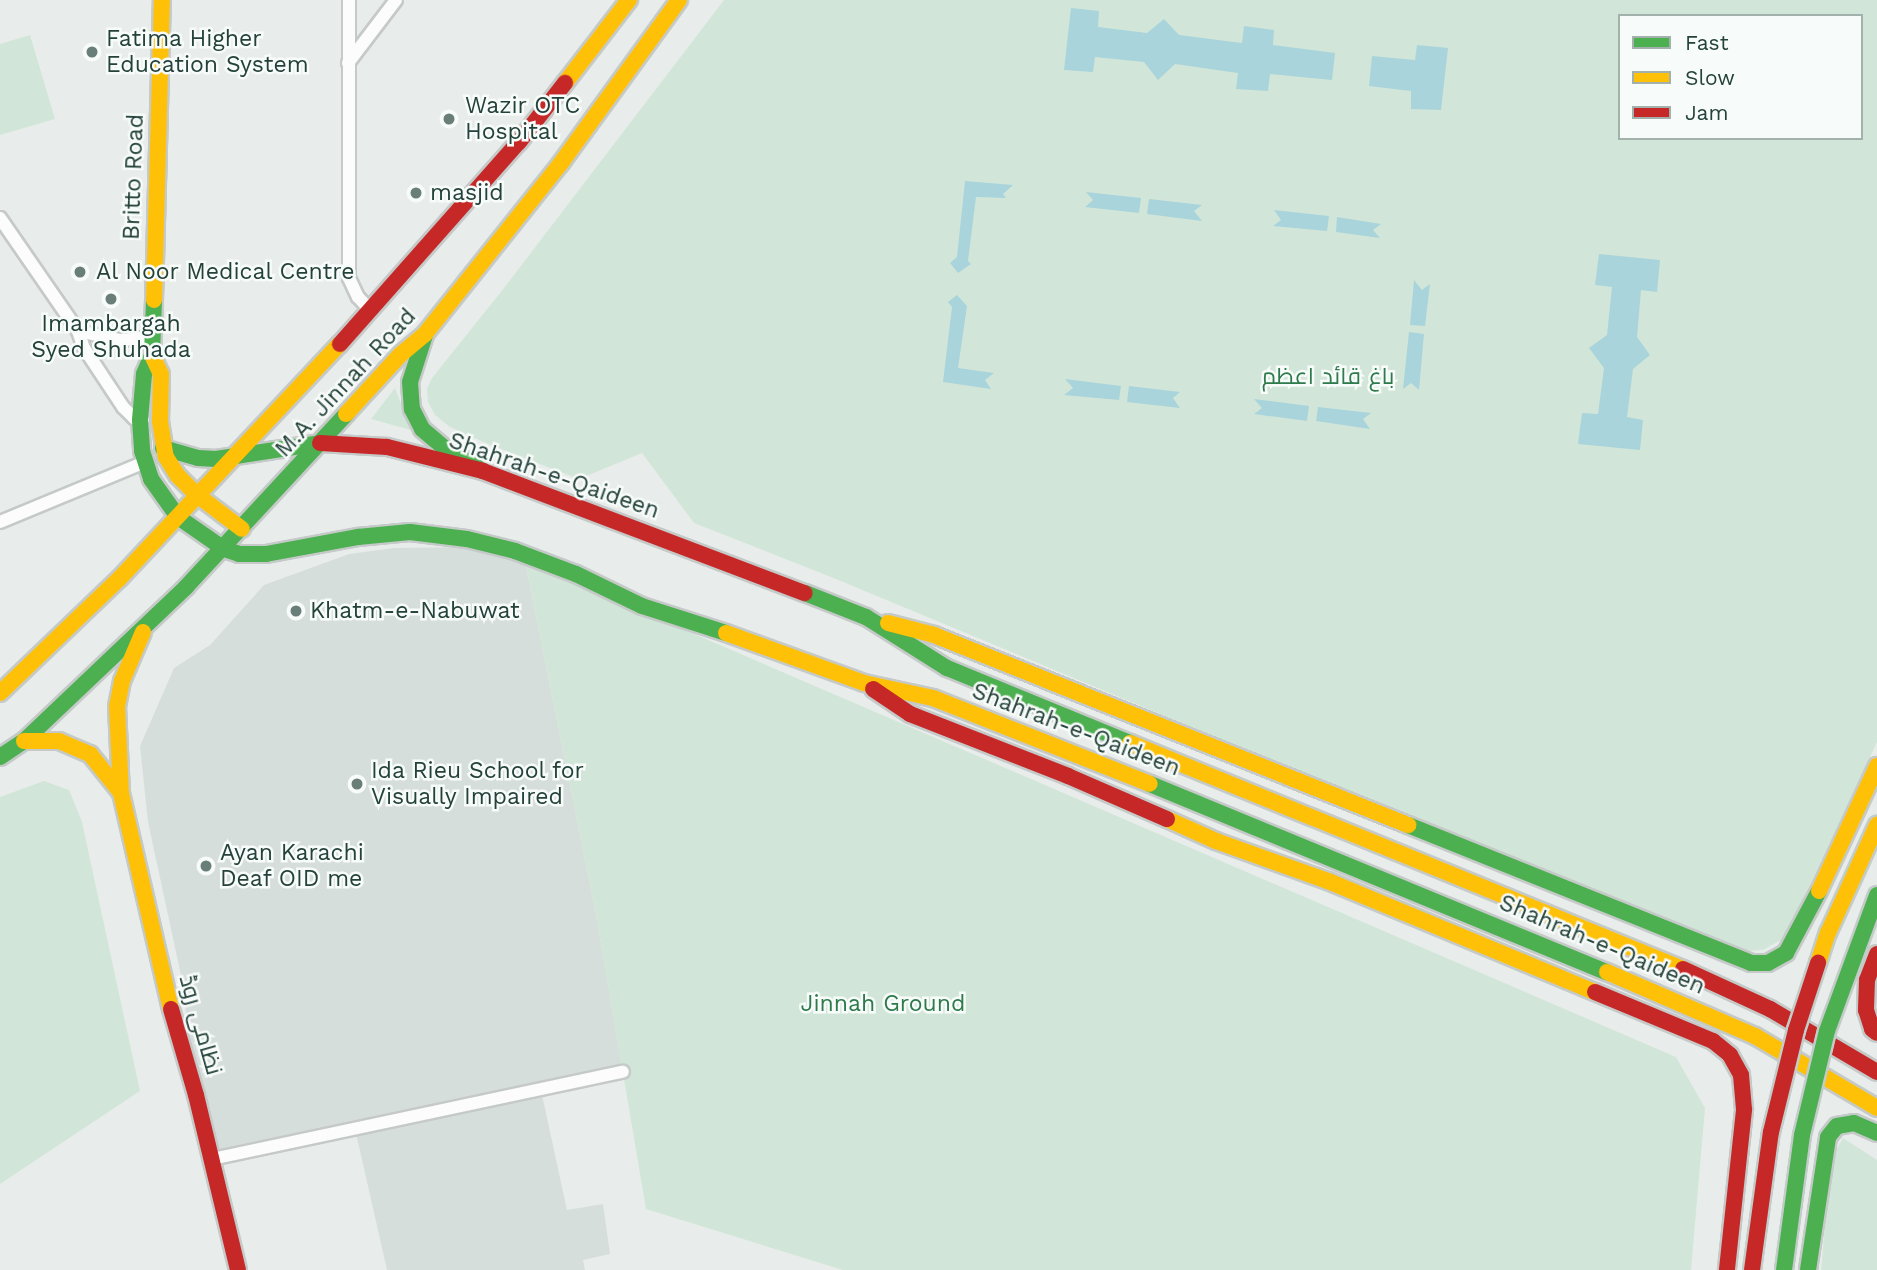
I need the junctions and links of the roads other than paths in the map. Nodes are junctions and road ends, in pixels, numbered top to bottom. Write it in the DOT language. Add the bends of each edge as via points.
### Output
graph roads {
  1 [pos="162,0"];
  2 [pos="349,0"];
  3 [pos="396,0"];
  4 [pos="629,0"];
  5 [pos="680,0"];
  6 [pos="348,63"];
  7 [pos="0,218"];
  8 [pos="371,311"];
  9 [pos="78,331"];
  10 [pos="425,334"];
  11 [pos="152,337"];
  12 [pos="152,355"];
  13 [pos="141,420"];
  14 [pos="160,421"];
  15 [pos="320,443"];
  16 [pos="163,448"];
  17 [pos="232,458"];
  18 [pos="145,462"];
  19 [pos="483,471"];
  20 [pos="197,495"];
  21 [pos="178,517"];
  22 [pos="0,522"];
  23 [pos="242,529"];
  24 [pos="224,549"];
  25 [pos="866,617"];
  26 [pos="146,625"];
  27 [pos="947,668"];
  28 [pos="864,683"];
  29 [pos="0,693"];
  30 [pos="933,698"];
  31 [pos="24,741"];
  32 [pos="0,757"];
  33 [pos="1877,766"];
  34 [pos="121,793"];
  35 [pos="1877,825"];
  36 [pos="1877,895"];
  37 [pos="1877,954"];
  38 [pos="1877,1034"];
  39 [pos="623,1072"];
  40 [pos="1877,1072"];
  41 [pos="1877,1108"];
  42 [pos="1877,1133"];
  43 [pos="212,1159"];
  44 [pos="238,1270"];
  45 [pos="1727,1270"];
  46 [pos="1752,1270"];
  47 [pos="1784,1270"];
  48 [pos="1808,1270"];
  1 -- 11 [label="main road, Britto Road"];
  2 -- 6 [label="street"];
  3 -- 6 [label="street"];
  4 -- 8 [label="main road, M.A. Jinnah Road" via="519,142"];
  5 -- 10 [label="main road, M.A. Jinnah Road" via="561,163"];
  6 -- 8 [label="street" via="349,278"];
  7 -- 9 [label="street"];
  8 -- 17 [label="main road, M.A. Jinnah Road"];
  9 -- 11 [label="street" via="120,340"];
  9 -- 13 [label="street" via="122,407"];
  10 -- 15 [label="main road, M.A. Jinnah Road"];
  10 -- 19 [label="main road" via="410,383 412,409 422,429"];
  11 -- 12 [label="main road, Britto Road"];
  12 -- 13 [label="main road, Britto Road" via="144,374"];
  12 -- 14 [label="main road, Britto Road" via="161,374"];
  13 -- 14 [label="street"];
  13 -- 18 [label="main road, Britto Road"];
  14 -- 16 [label="main road, Britto Road"];
  15 -- 17 [label="main road, Shahrah-e-Qaideen"];
  15 -- 19 [label="main road, Shahrah-e-Qaideen" via="387,447"];
  15 -- 23 [label="main road, M.A. Jinnah Road"];
  16 -- 17 [label="main road, Shahrah-e-Qaideen" via="198,458"];
  16 -- 20 [label="main road, Britto Road" via="172,467"];
  17 -- 20 [label="main road, M.A. Jinnah Road"];
  18 -- 21 [label="main road, Britto Road" via="151,479"];
  18 -- 22 [label="street"];
  19 -- 25 [label="main road, Shahrah-e-Qaideen"];
  20 -- 21 [label="main road, M.A. Jinnah Road"];
  20 -- 23 [label="main road, Britto Road"];
  21 -- 24 [label="main road, Britto Road"];
  21 -- 29 [label="main road, M.A. Jinnah Road"];
  23 -- 24 [label="main road, M.A. Jinnah Road"];
  24 -- 26 [label="main road, M.A. Jinnah Road"];
  24 -- 28 [label="main road, Shahrah-e-Qaideen" via="267,554 384,533 467,538 514,551 642,606"];
  25 -- 27 [label="main road, Shahrah-e-Qaideen"];
  25 -- 33 [label="main road" via="934,635 1751,963 1768,963 1786,953 1799,933"];
  26 -- 31 [label="main road, M.A. Jinnah Road"];
  26 -- 34 [label="main road, نظامی روڈ" via="118,694"];
  27 -- 30 [label="main road"];
  27 -- 40 [label="main road, Shahrah-e-Qaideen" via="1656,957 1770,1009"];
  28 -- 30 [label="main road, Shahrah-e-Qaideen"];
  28 -- 45 [label="main road" via="910,714 1216,841 1367,896 1713,1041 1730,1055 1741,1075 1744,1110"];
  30 -- 41 [label="main road, Shahrah-e-Qaideen" via="1688,1005 1755,1036"];
  31 -- 32 [label="main road, M.A. Jinnah Road"];
  31 -- 34 [label="main road, نظامی روڈ" via="59,741 90,754"];
  34 -- 43 [label="main road, نظامی روڈ" via="165,988"];
  35 -- 46 [label="main road, bridge" via="1828,933 1796,1030 1771,1132"];
  36 -- 47 [label="main road, bridge" via="1827,1031 1802,1135"];
  37 -- 38 [label="main road" via="1867,980 1866,1010"];
  39 -- 43 [label="street"];
  42 -- 48 [label="main road" via="1854,1124 1837,1126 1828,1137"];
  43 -- 44 [label="main road, نظامی روڈ"];
}
